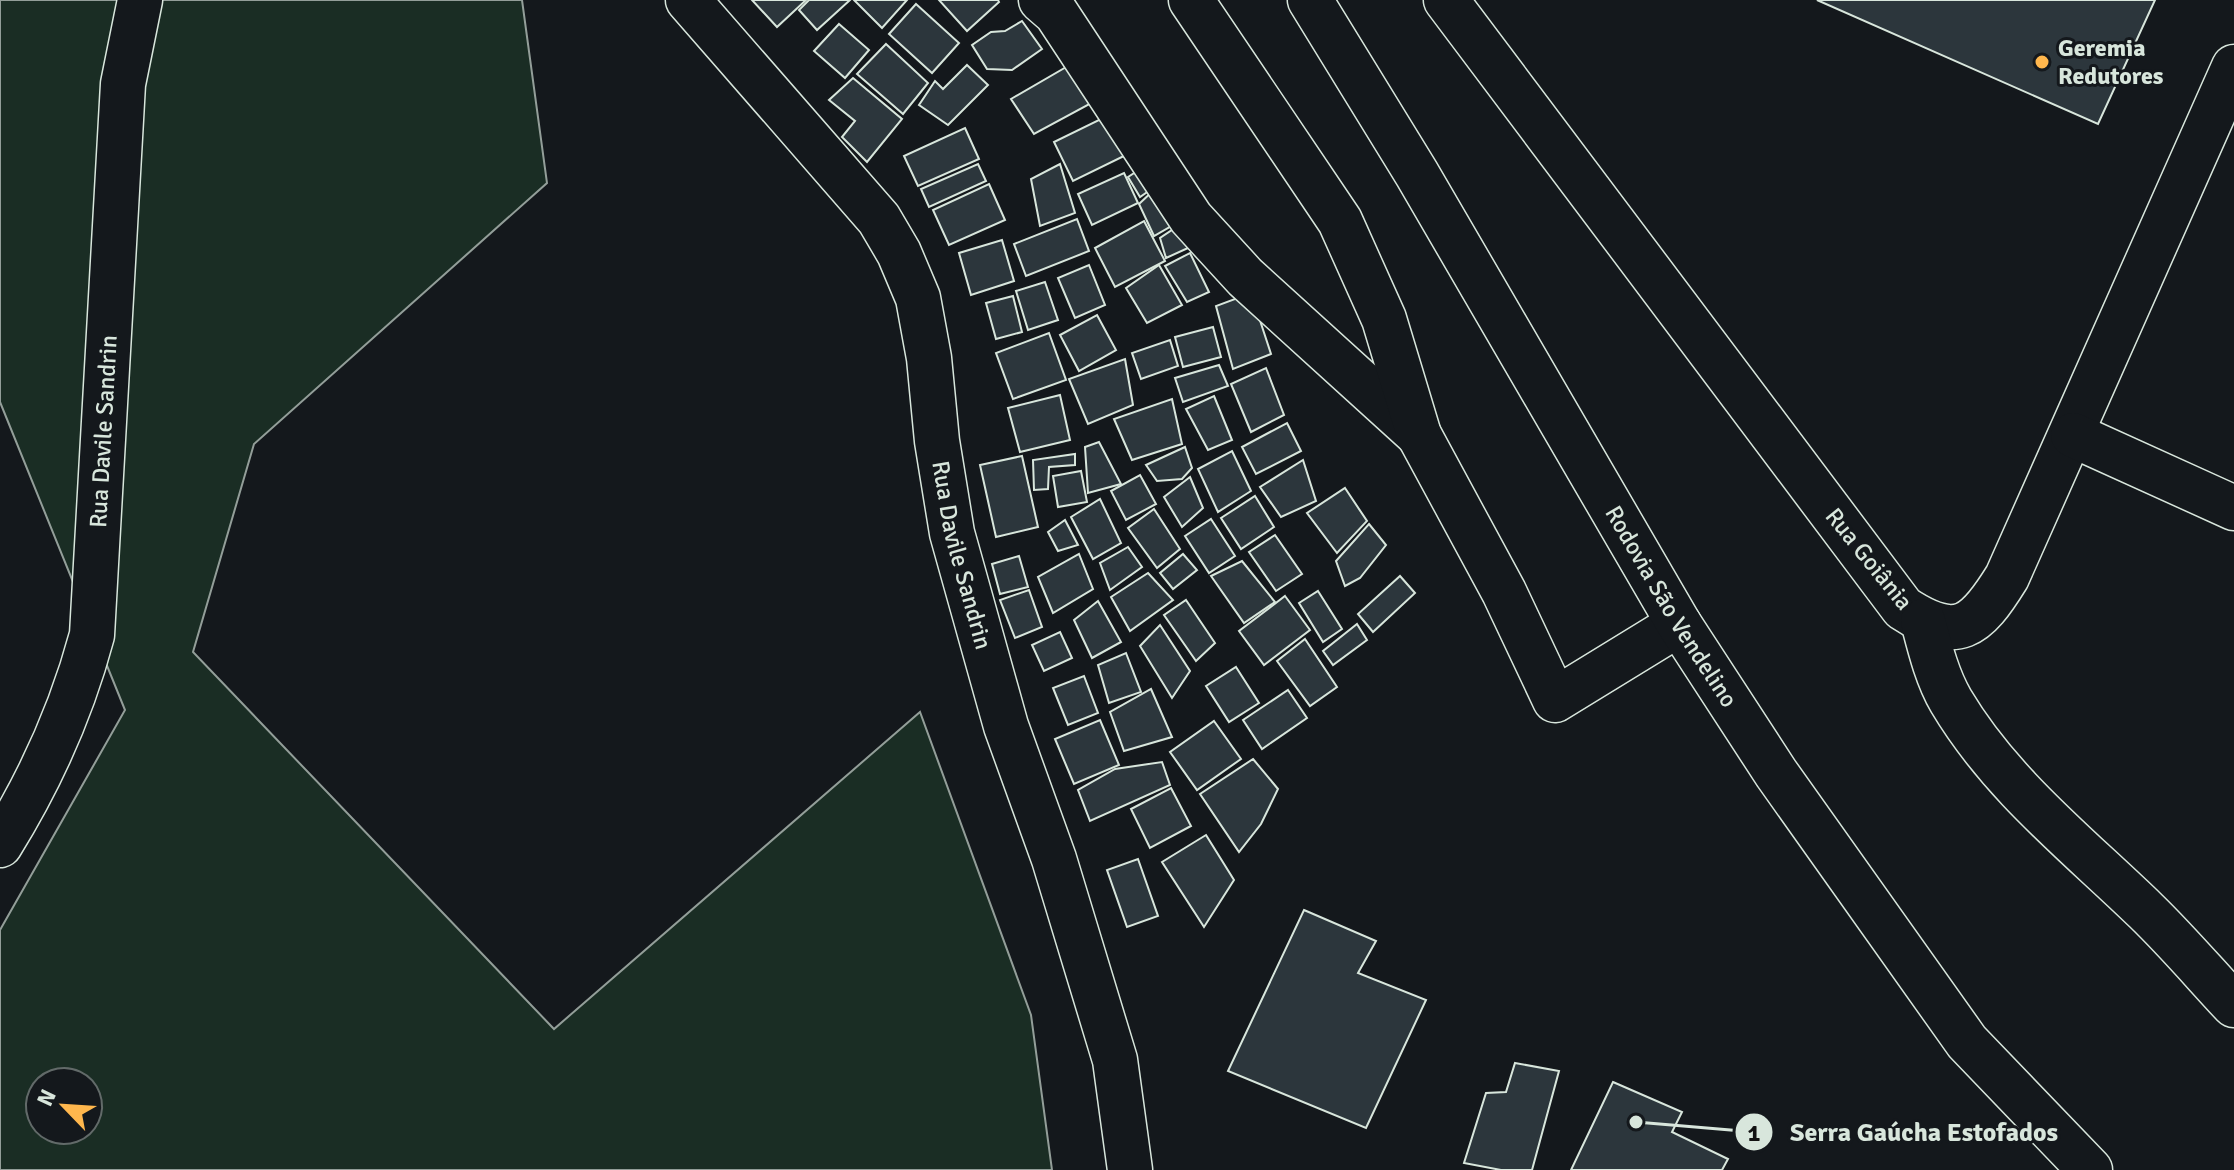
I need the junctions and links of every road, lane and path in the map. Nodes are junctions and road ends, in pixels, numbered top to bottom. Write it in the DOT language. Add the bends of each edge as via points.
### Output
graph roads {
  1 [pos="140,0"];
  2 [pos="688,0"];
  3 [pos="1041,0"];
  4 [pos="1191,0"];
  5 [pos="1310,0"];
  6 [pos="1446,0"];
  7 [pos="2234,67"];
  8 [pos="1419,435"];
  9 [pos="2073,435"];
  10 [pos="2234,508"];
  11 [pos="1923,621"];
  12 [pos="1679,624"];
  13 [pos="0,845"];
  14 [pos="2234,1005"];
  15 [pos="1130,1170"];
  16 [pos="2090,1170"];
  1 -- 13 [label="main road, Rua Davile Sandrin" via="123,84 92,635 61,728"];
  2 -- 15 [label="main road, Rua Davile Sandrin" via="879,219 918,298 952,533 1006,726 1054,859 1115,1060"];
  3 -- 8 [label="main road" via="1056,13 1191,218 1245,277"];
  4 -- 8 [label="main road" via="1340,221 1384,319"];
  5 -- 12 [label="main road, Rodovia São Vendelino"];
  6 -- 11 [label="main road, Rua Goiânia" via="1903,608"];
  7 -- 9 [label="main road, Rua Goiânia"];
  8 -- 12 [label="main road" via="1555,700"];
  9 -- 10 [label="main road"];
  9 -- 11 [label="main road, Rua Goiânia" via="1987,609 1970,625"];
  11 -- 14 [label="main road" via="1951,701 1987,751 2039,811 2146,911"];
  12 -- 16 [label="main road, Rodovia São Vendelino" via="1776,773 1967,1042"];
}
